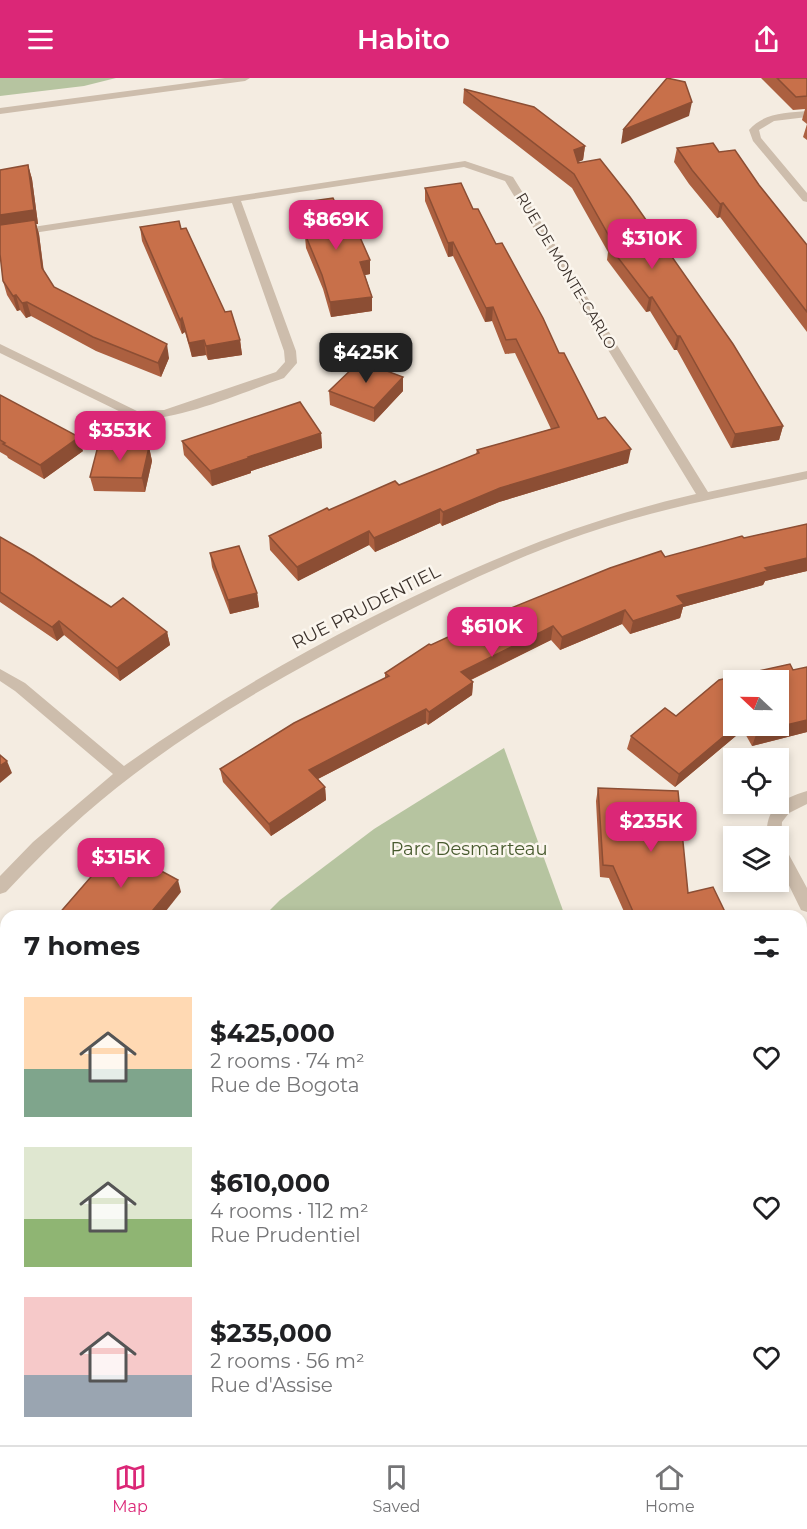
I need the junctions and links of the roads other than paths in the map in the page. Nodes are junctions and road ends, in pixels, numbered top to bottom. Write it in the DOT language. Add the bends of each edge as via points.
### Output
graph roads {
  1 [pos="245,78"];
  2 [pos="0,111"];
  3 [pos="807,114"];
  4 [pos="807,199"];
  5 [pos="236,200"];
  6 [pos="0,235"];
  7 [pos="0,348"];
  8 [pos="807,475"];
  9 [pos="704,496"];
  10 [pos="0,674"];
  11 [pos="124,774"];
  12 [pos="807,796"];
  13 [pos="774,826"];
  14 [pos="789,868"];
  15 [pos="0,887"];
  16 [pos="807,905"];
  1 -- 2 [label="street"];
  3 -- 4 [label="street" via="758,123 754,130 756,139"];
  5 -- 6 [label="street, RUE DE MONTE-CARLO"];
  5 -- 7 [label="street" via="290,351 291,363 280,375 165,414 135,415"];
  5 -- 9 [label="street, RUE DE MONTE-CARLO" via="465,164 509,179"];
  8 -- 9 [label="street, RUE PRUDENTIEL"];
  9 -- 11 [label="street, RUE PRUDENTIEL" via="548,542 442,587 280,671"];
  10 -- 11 [label="street"];
  11 -- 15 [label="street, RUE PRUDENTIEL" via="77,812"];
  12 -- 13 [label="street" via="784,808"];
  14 -- 16 [label="street"];
}
